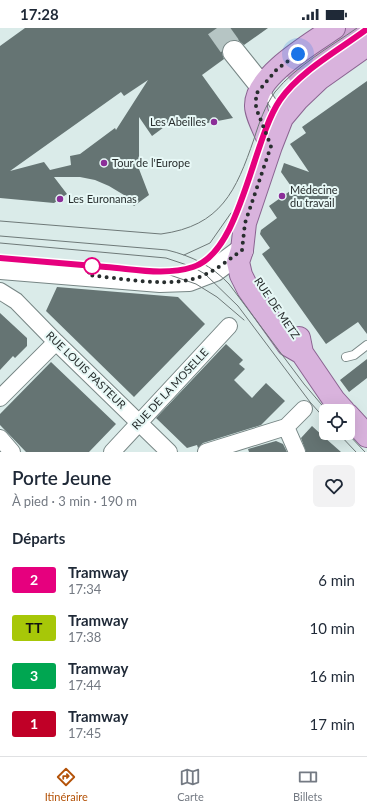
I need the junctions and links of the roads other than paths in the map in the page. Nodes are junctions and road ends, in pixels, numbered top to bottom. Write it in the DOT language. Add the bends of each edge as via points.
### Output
graph roads {
  1 [pos="334,28"];
  2 [pos="367,46"];
  3 [pos="234,52"];
  4 [pos="262,87"];
  5 [pos="282,118"];
  6 [pos="271,146"];
  7 [pos="242,250"];
  8 [pos="0,268"];
  9 [pos="0,291"];
  10 [pos="229,326"];
  11 [pos="56,342"];
  12 [pos="367,345"];
  13 [pos="346,357"];
  14 [pos="0,398"];
  15 [pos="338,404"];
  16 [pos="304,408"];
  17 [pos="139,422"];
  18 [pos="355,423"];
  19 [pos="286,427"];
  20 [pos="367,436"];
  21 [pos="0,438"];
  22 [pos="12,452"];
  23 [pos="112,452"];
  24 [pos="169,452"];
  25 [pos="206,452"];
  26 [pos="297,452"];
  1 -- 4 [label="main road" via="277,69"];
  2 -- 5 [label="main road" via="319,79"];
  3 -- 4 [label="street"];
  4 -- 5 [label="lane"];
  4 -- 6 [label="main road" via="256,94 256,107"];
  5 -- 6 [label="main road"];
  6 -- 7 [label="main road" via="245,223"];
  7 -- 8 [label="street" via="214,270 189,280 160,282"];
  7 -- 15 [label="main road, RUE DE METZ" via="260,285 300,339 302,352"];
  9 -- 11 [label="street, RUE LOUIS PASTEUR" via="16,301"];
  10 -- 17 [label="street, RUE DE LA MOSELLE"];
  11 -- 14 [label="street"];
  11 -- 17 [label="street, RUE LOUIS PASTEUR"];
  12 -- 13 [label="lane" via="354,355"];
  16 -- 19 [label="street"];
  17 -- 23 [label="street, RUE DE LA MOSELLE"];
  17 -- 24 [label="street, RUE LOUIS PASTEUR"];
  18 -- 20 [label="main road"];
  19 -- 25 [label="street"];
  19 -- 26 [label="street"];
  21 -- 22 [label="street"];
}
